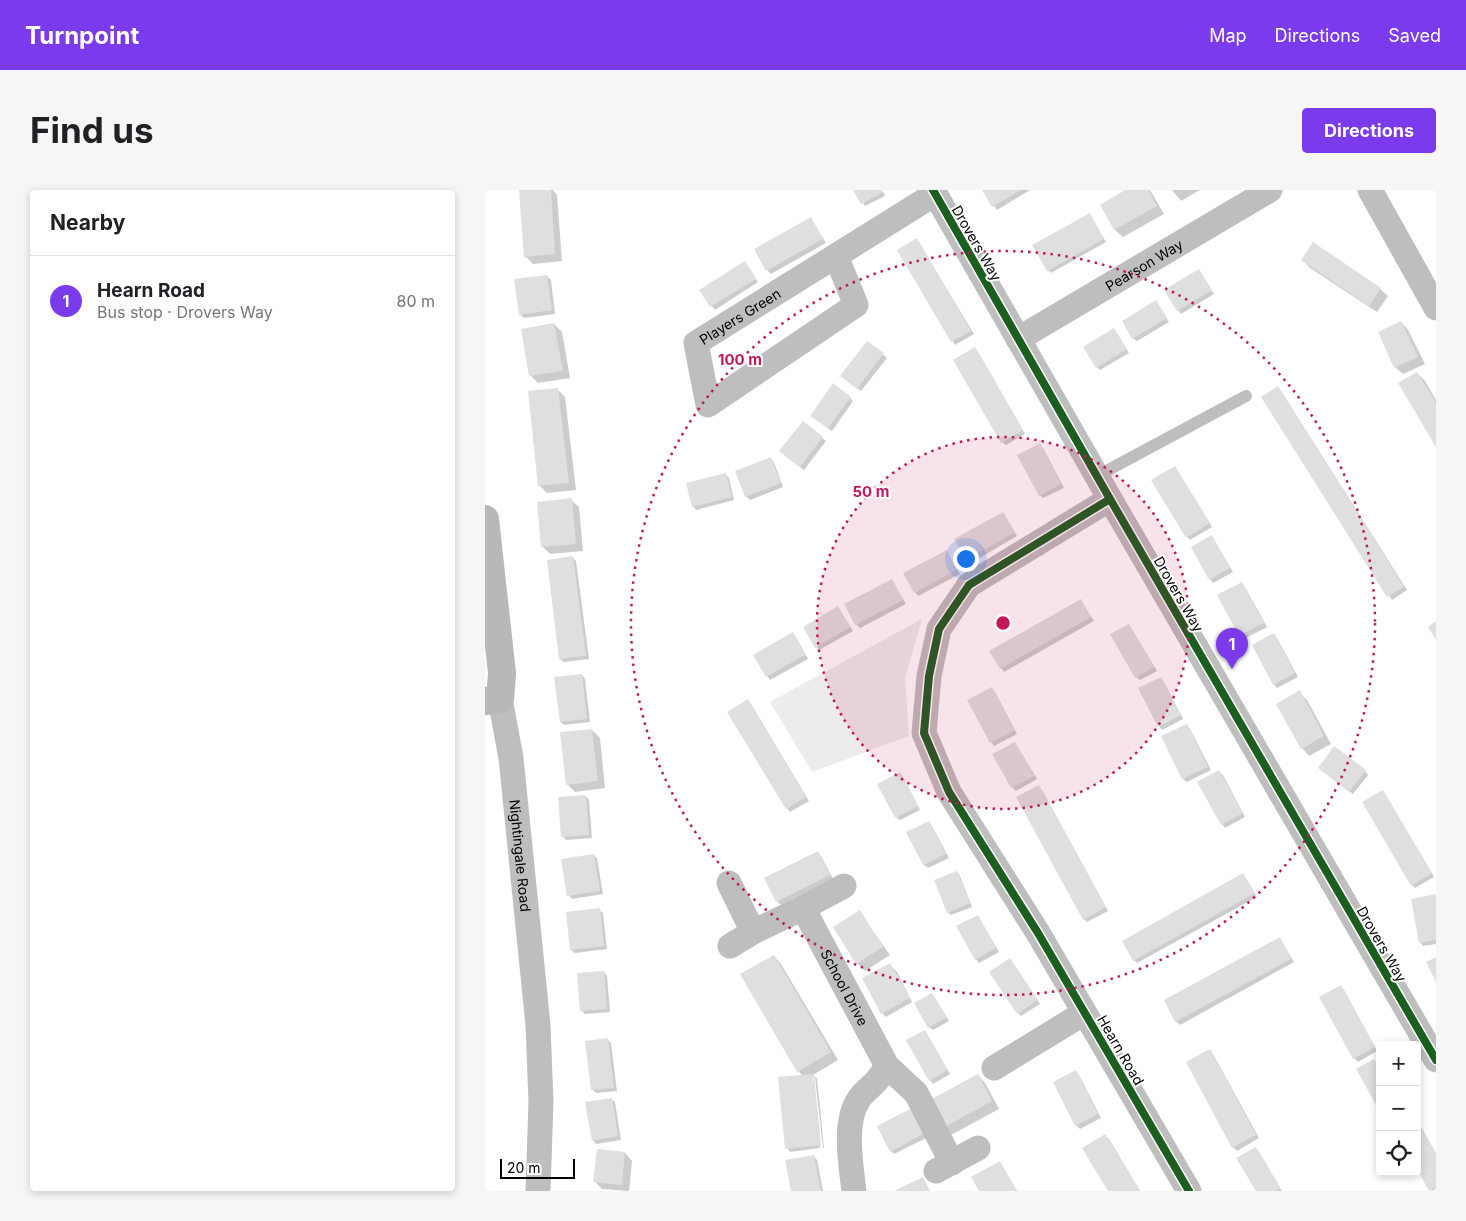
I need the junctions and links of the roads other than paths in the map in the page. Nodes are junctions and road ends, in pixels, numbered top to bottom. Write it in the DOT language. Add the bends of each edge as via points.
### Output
graph roads {
  1 [pos="1270,190"];
  2 [pos="1369,190"];
  3 [pos="934,192"];
  4 [pos="836,256"];
  5 [pos="1436,308"];
  6 [pos="1018,339"];
  7 [pos="1246,396"];
  8 [pos="1097,476"];
  9 [pos="1110,499"];
  10 [pos="485,519"];
  11 [pos="493,700"];
  12 [pos="729,884"];
  13 [pos="844,886"];
  14 [pos="803,908"];
  15 [pos="753,932"];
  16 [pos="730,946"];
  17 [pos="1085,1013"];
  18 [pos="1436,1060"];
  19 [pos="887,1066"];
  20 [pos="994,1068"];
  21 [pos="978,1148"];
  22 [pos="538,1191"];
  23 [pos="854,1191"];
  24 [pos="1189,1191"];
  1 -- 6 [label="street, Pearson Way"];
  2 -- 5 [label="street"];
  3 -- 4 [label="street, Players Green"];
  3 -- 6 [label="street, Drovers Way"];
  4 -- 4 [label="street, Players Green" via="696,343 709,409 856,305"];
  6 -- 8 [label="street, Drovers Way"];
  7 -- 8 [label="lane"];
  8 -- 9 [label="street, Drovers Way"];
  9 -- 17 [label="street, Hearn Road" via="969,586 939,629 929,676 924,733 949,792"];
  9 -- 18 [label="street, Drovers Way"];
  10 -- 11 [label="street, Nightingale Road" via="502,673"];
  11 -- 22 [label="street, Nightingale Road" via="511,758 538,1025 541,1102"];
  12 -- 15 [label="street"];
  13 -- 14 [label="street"];
  14 -- 15 [label="street"];
  14 -- 19 [label="street, School Drive"];
  15 -- 16 [label="street"];
  17 -- 20 [label="street, Hearn Road"];
  17 -- 24 [label="street, Hearn Road"];
  19 -- 21 [label="street, School Drive" via="916,1093 944,1167"];
  19 -- 23 [label="street" via="859,1098 852,1112 850,1162"];
}
